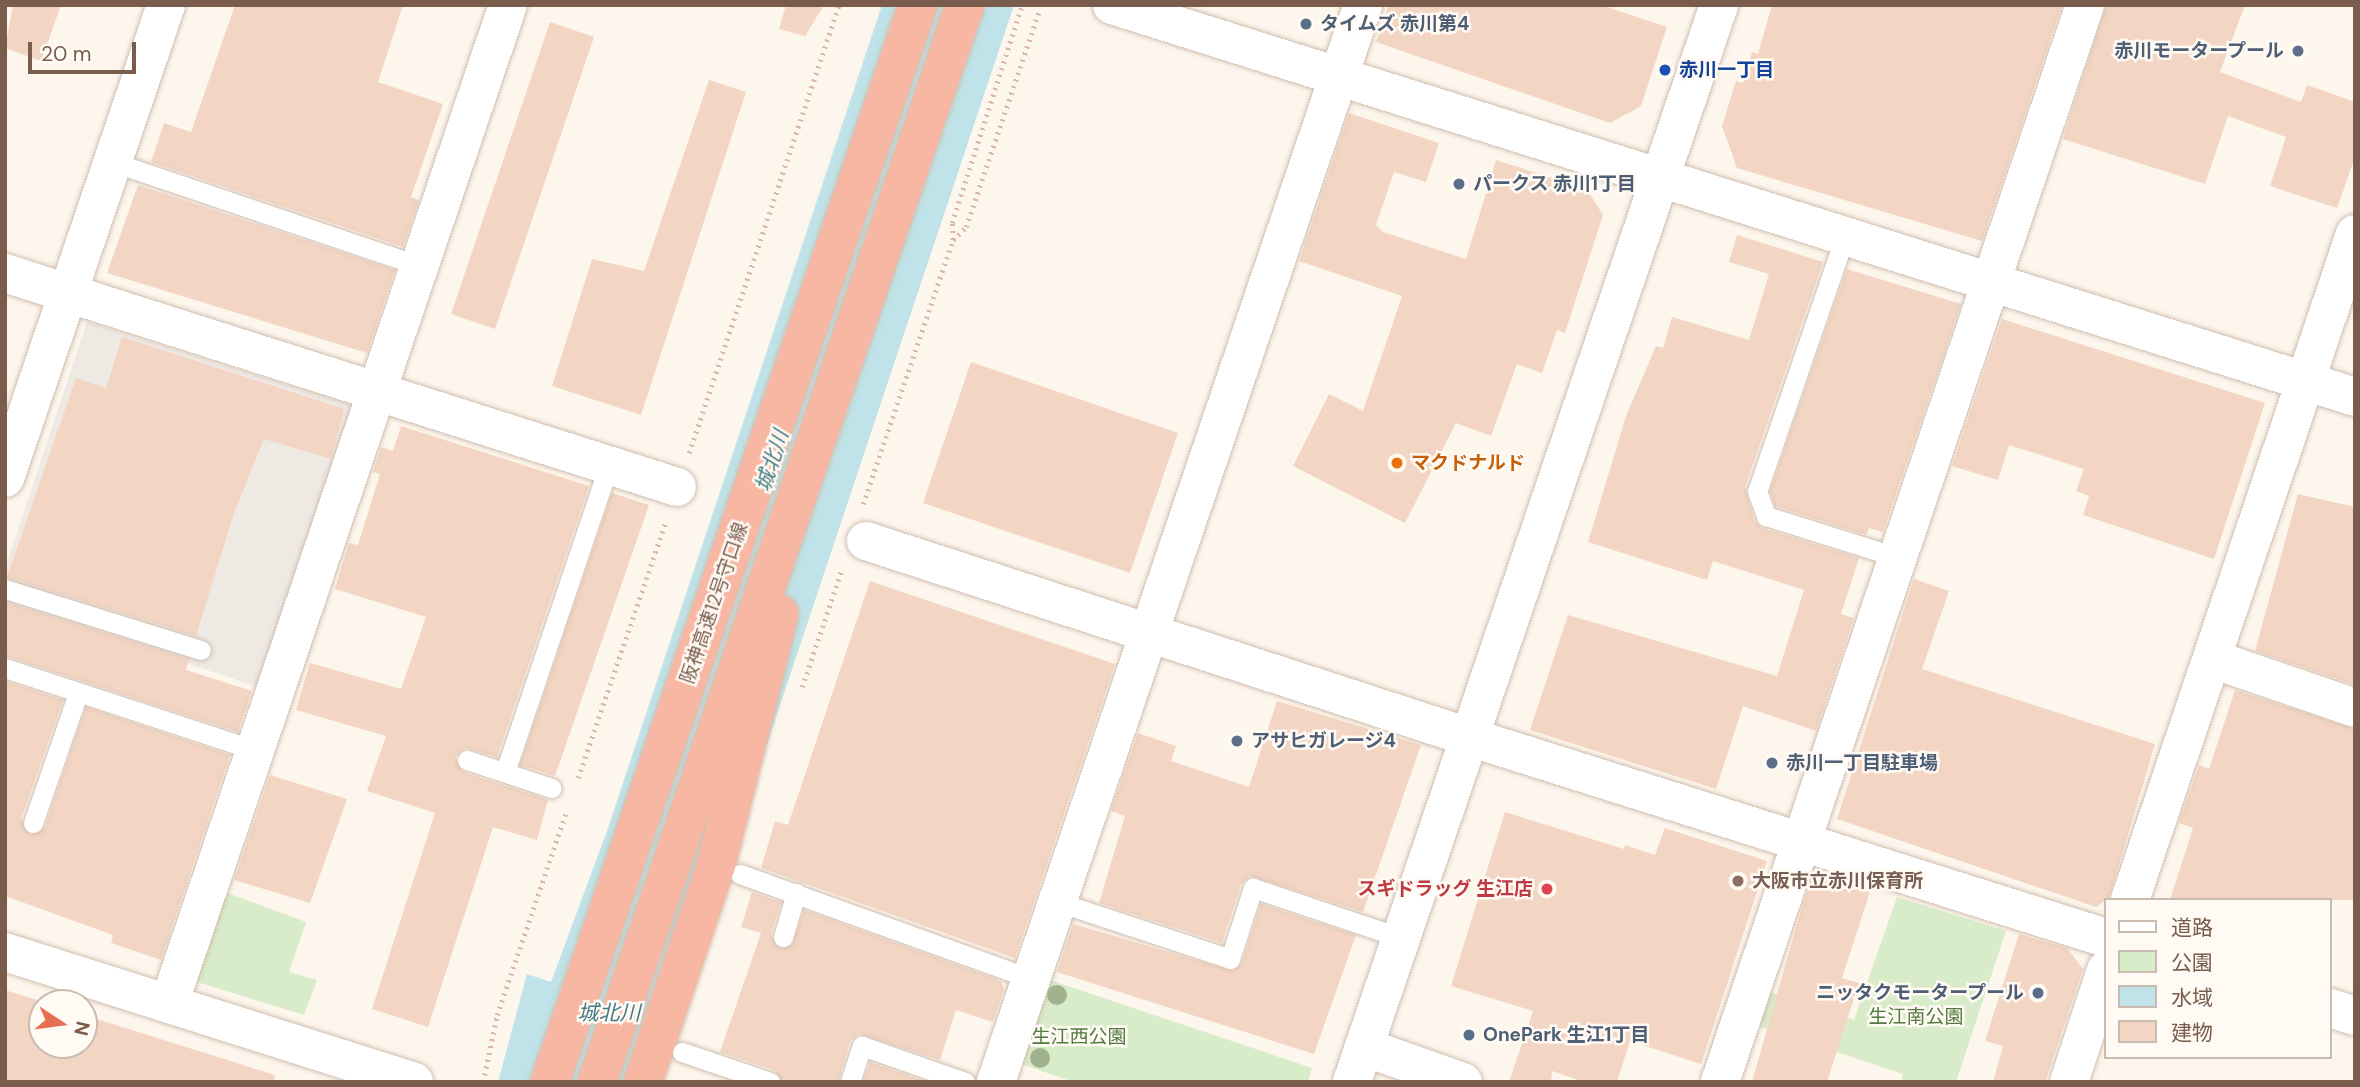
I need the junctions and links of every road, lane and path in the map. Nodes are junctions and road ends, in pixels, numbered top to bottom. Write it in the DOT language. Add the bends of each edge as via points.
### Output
graph roads {
  1 [pos="166,5"];
  2 [pos="508,5"];
  3 [pos="839,5"];
  4 [pos="918,5"];
  5 [pos="965,5"];
  6 [pos="1112,5"];
  7 [pos="1363,5"];
  8 [pos="1719,5"];
  9 [pos="2085,5"];
  10 [pos="1039,12"];
  11 [pos="1339,76"];
  12 [pos="113,162"];
  13 [pos="1660,177"];
  14 [pos="2355,234"];
  15 [pos="1845,236"];
  16 [pos="953,240"];
  17 [pos="420,266"];
  18 [pos="5,273"];
  19 [pos="1992,282"];
  20 [pos="67,293"];
  21 [pos="2305,381"];
  22 [pos="377,390"];
  23 [pos="2355,397"];
  24 [pos="12,439"];
  25 [pos="816,441"];
  26 [pos="609,465"];
  27 [pos="5,478"];
  28 [pos="677,487"];
  29 [pos="866,541"];
  30 [pos="1900,558"];
  31 [pos="5,589"];
  32 [pos="1149,632"];
  33 [pos="201,650"];
  34 [pos="2212,659"];
  35 [pos="5,668"];
  36 [pos="78,693"];
  37 [pos="2355,708"];
  38 [pos="1469,737"];
  39 [pos="255,750"];
  40 [pos="467,760"];
  41 [pos="505,772"];
  42 [pos="576,782"];
  43 [pos="551,788"];
  44 [pos="568,807"];
  45 [pos="33,822"];
  46 [pos="1802,841"];
  47 [pos="740,874"];
  48 [pos="796,893"];
  49 [pos="2131,898"];
  50 [pos="1058,902"];
  51 [pos="783,937"];
  52 [pos="1402,937"];
  53 [pos="2104,937"];
  54 [pos="5,952"];
  55 [pos="2104,976"];
  56 [pos="1031,979"];
  57 [pos="169,1004"];
  58 [pos="2332,1009"];
  59 [pos="2355,1016"];
  60 [pos="682,1052"];
  61 [pos="1358,1064"];
  62 [pos="414,1082"];
  63 [pos="483,1082"];
  64 [pos="550,1082"];
  65 [pos="597,1082"];
  66 [pos="643,1082"];
  67 [pos="770,1082"];
  68 [pos="850,1082"];
  69 [pos="965,1082"];
  70 [pos="996,1082"];
  71 [pos="1462,1082"];
  72 [pos="1720,1082"];
  73 [pos="2069,1082"];
  1 -- 12 [label="street"];
  2 -- 17 [label="street"];
  3 -- 28 [label="path"];
  4 -- 64 [label="highway, 阪神高速12号守口線"];
  5 -- 25 [label="highway"];
  6 -- 11 [label="street"];
  7 -- 11 [label="street"];
  8 -- 13 [label="street"];
  9 -- 19 [label="street"];
  10 -- 16 [label="path" via="965,227"];
  11 -- 13 [label="street"];
  11 -- 32 [label="street"];
  12 -- 17 [label="lane"];
  12 -- 20 [label="street"];
  13 -- 15 [label="street"];
  13 -- 38 [label="street"];
  14 -- 21 [label="street"];
  15 -- 19 [label="street"];
  15 -- 30 [label="lane" via="1757,491 1766,516"];
  17 -- 22 [label="street"];
  18 -- 20 [label="street"];
  19 -- 21 [label="street"];
  19 -- 30 [label="street"];
  20 -- 22 [label="street"];
  20 -- 24 [label="street"];
  21 -- 23 [label="street"];
  21 -- 34 [label="street"];
  22 -- 26 [label="street"];
  22 -- 39 [label="street"];
  24 -- 27 [label="street"];
  25 -- 65 [label="highway"];
  25 -- 66 [label="highway" via="753,733 716,865"];
  26 -- 28 [label="street"];
  26 -- 41 [label="lane"];
  28 -- 42 [label="path"];
  29 -- 32 [label="street"];
  30 -- 46 [label="street"];
  31 -- 33 [label="lane"];
  32 -- 38 [label="street"];
  32 -- 50 [label="street"];
  34 -- 37 [label="street"];
  34 -- 49 [label="street"];
  35 -- 36 [label="lane"];
  36 -- 39 [label="lane"];
  36 -- 45 [label="lane"];
  38 -- 46 [label="street"];
  38 -- 52 [label="street"];
  39 -- 57 [label="street"];
  40 -- 41 [label="lane"];
  41 -- 43 [label="lane"];
  44 -- 63 [label="path" via="496,1015"];
  46 -- 53 [label="street"];
  46 -- 72 [label="street"];
  47 -- 48 [label="lane"];
  48 -- 51 [label="lane"];
  48 -- 56 [label="lane"];
  50 -- 52 [label="lane" via="1230,958 1254,888"];
  50 -- 56 [label="street"];
  52 -- 61 [label="street"];
  54 -- 57 [label="street"];
  55 -- 73 [label="street"];
  56 -- 70 [label="street"];
  57 -- 62 [label="street"];
  58 -- 59 [label="street"];
  60 -- 67 [label="lane"];
  61 -- 71 [label="street"];
  68 -- 69 [label="lane" via="862,1046"];
}
